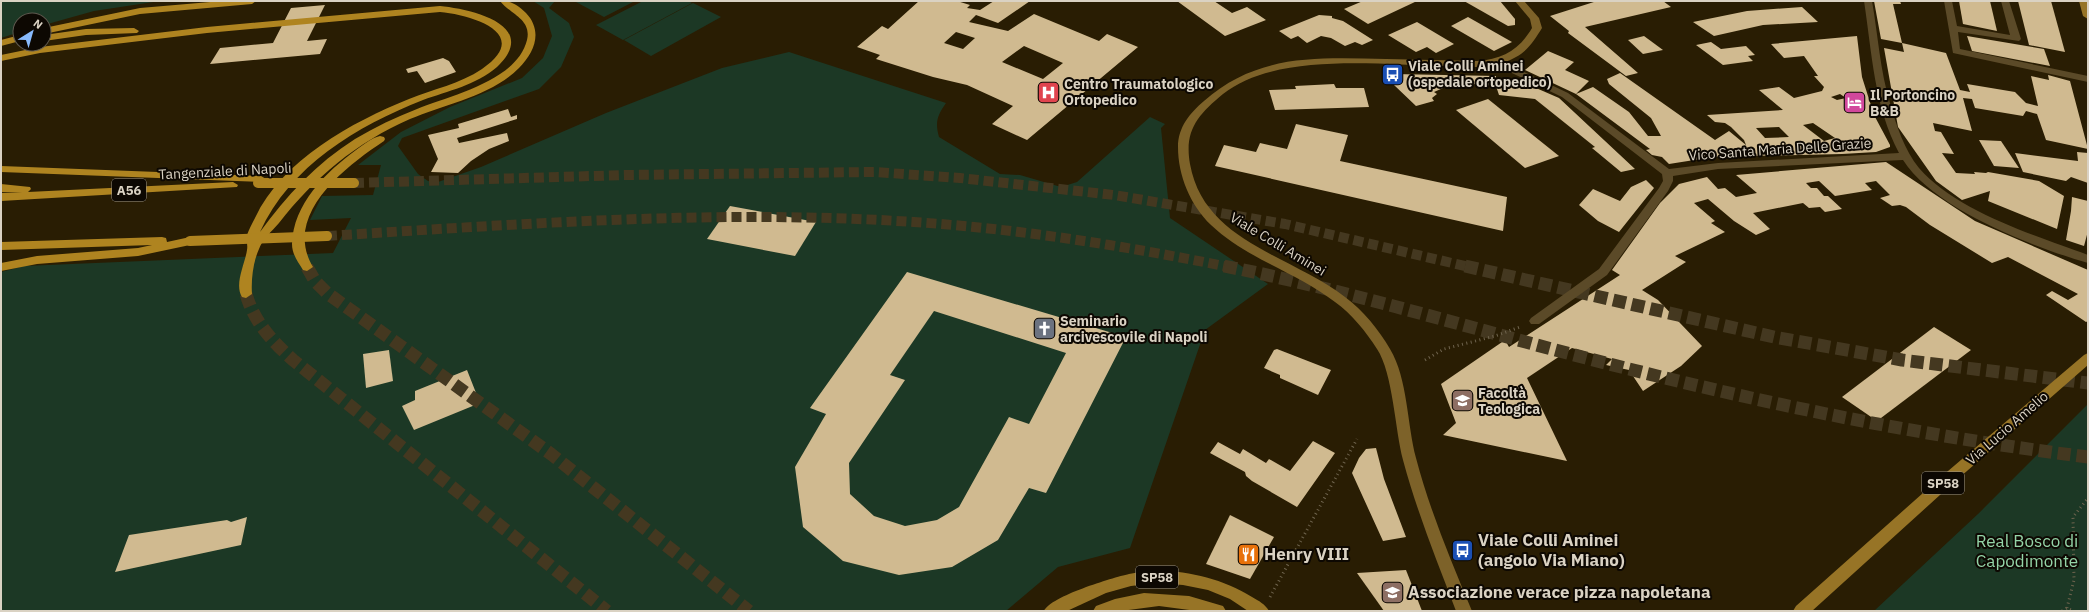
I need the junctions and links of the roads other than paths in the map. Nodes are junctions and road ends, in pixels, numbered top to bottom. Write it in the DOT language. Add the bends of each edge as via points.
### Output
graph roads {
  1 [pos="252,1"];
  2 [pos="504,1"];
  3 [pos="1519,1"];
  4 [pos="1868,1"];
  5 [pos="1948,1"];
  6 [pos="2005,1"];
  7 [pos="2083,1"];
  8 [pos="2088,16"];
  9 [pos="1952,28"];
  10 [pos="52,29"];
  11 [pos="207,30"];
  12 [pos="52,37"];
  13 [pos="12,40"];
  14 [pos="1,43"];
  15 [pos="12,46"];
  16 [pos="1,49"];
  17 [pos="1,58"];
  18 [pos="1498,63"];
  19 [pos="2088,79"];
  20 [pos="454,97"];
  21 [pos="1907,156"];
  22 [pos="1,169"];
  23 [pos="1667,174"];
  24 [pos="259,181"];
  25 [pos="354,183"];
  26 [pos="1,188"];
  27 [pos="88,192"];
  28 [pos="1,197"];
  29 [pos="327,236"];
  30 [pos="190,241"];
  31 [pos="1,246"];
  32 [pos="253,249"];
  33 [pos="2088,259"];
  34 [pos="1,267"];
  35 [pos="307,267"];
  36 [pos="246,294"];
  37 [pos="1535,321"];
  38 [pos="2088,358"];
  39 [pos="1265,605"];
  40 [pos="1052,611"];
  41 [pos="1101,611"];
  42 [pos="1218,611"];
  43 [pos="1464,611"];
  44 [pos="1801,611"];
  1 -- 10 [label="highway" via="140,11"];
  2 -- 20 [label="highway" via="523,13 532,28 529,48 524,58 505,74"];
  3 -- 18 [label="main road" via="1534,18 1536,28 1523,48"];
  4 -- 21 [label="street" via="1876,59 1889,117"];
  5 -- 9 [label="street"];
  6 -- 9 [label="street" via="2016,39"];
  7 -- 8 [label="main road"];
  9 -- 19 [label="street" via="1956,51"];
  11 -- 12 [label="highway" via="86,32"];
  11 -- 17 [label="highway" via="40,50"];
  11 -- 32 [label="highway" via="440,9 456,10 482,17 494,22 505,36 505,53 485,71 377,118 338,140 302,167 278,191 258,222 252,236"];
  13 -- 14 [label="highway"];
  15 -- 16 [label="highway"];
  18 -- 23 [label="street" via="1565,95"];
  18 -- 43 [label="main road, Viale Colli Aminei" via="1306,61 1267,68 1231,84 1214,95 1194,116 1182,138 1185,170 1190,188 1215,222 1232,236 1340,300 1364,324 1386,353 1404,439 1423,504"];
  20 -- 32 [label="highway" via="395,122 340,155 292,197"];
  20 -- 35 [label="highway" via="368,147 326,181 313,197 300,226 299,250"];
  21 -- 23 [label="street, Vico Santa Maria Delle Grazie" via="1718,166"];
  21 -- 33 [label="street" via="1916,171 1952,199 2002,226"];
  22 -- 24 [label="highway"];
  23 -- 37 [label="street" via="1668,181 1664,189 1603,272"];
  24 -- 25 [label="highway, Tangenziale di Napoli / A56, bridge"];
  24 -- 27 [label="highway, Tangenziale di Napoli / A56"];
  26 -- 27 [label="highway"];
  27 -- 28 [label="highway, Tangenziale di Napoli / A56"];
  29 -- 30 [label="highway, bridge"];
  30 -- 31 [label="highway"];
  30 -- 34 [label="highway" via="138,252 37,260"];
  32 -- 36 [label="highway" via="244,282"];
  38 -- 44 [label="main road, Via Lucio Amelio / SP58"];
  39 -- 40 [label="main road, SP58" via="1199,581 1153,577 1108,585 1086,593"];
  41 -- 42 [label="main road, SP58" via="1139,600 1157,599 1194,604"];
}
